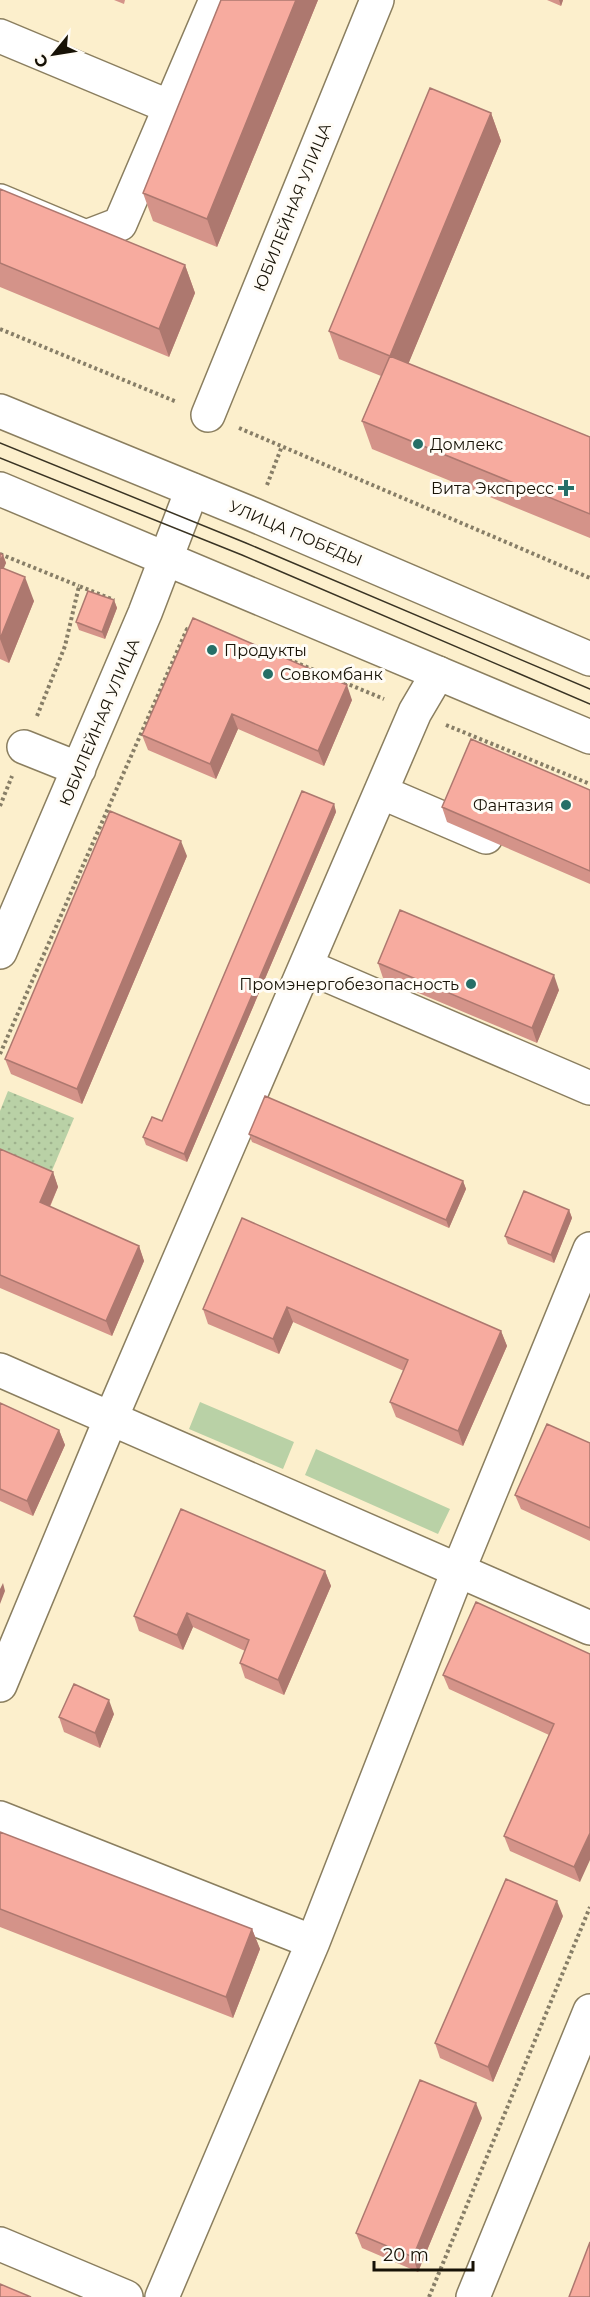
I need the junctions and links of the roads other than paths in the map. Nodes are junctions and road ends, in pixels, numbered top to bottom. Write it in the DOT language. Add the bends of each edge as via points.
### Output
graph roads {
  1 [pos="216,0"];
  2 [pos="377,0"];
  3 [pos="0,36"];
  4 [pos="170,107"];
  5 [pos="0,201"];
  6 [pos="0,411"];
  7 [pos="208,415"];
  8 [pos="0,489"];
  9 [pos="192,490"];
  10 [pos="167,559"];
  11 [pos="590,660"];
  12 [pos="438,673"];
  13 [pos="590,737"];
  14 [pos="24,747"];
  15 [pos="79,769"];
  16 [pos="381,792"];
  17 [pos="513,849"];
  18 [pos="0,952"];
  19 [pos="306,966"];
  20 [pos="590,1088"];
  21 [pos="590,1249"];
  22 [pos="0,1370"];
  23 [pos="111,1418"];
  24 [pos="458,1571"];
  25 [pos="590,1628"];
  26 [pos="0,1685"];
  27 [pos="0,1818"];
  28 [pos="313,1942"];
  29 [pos="590,2011"];
  30 [pos="0,2244"];
  31 [pos="126,2297"];
  32 [pos="162,2297"];
  33 [pos="473,2297"];
  1 -- 4 [label="main road"];
  2 -- 7 [label="main road, ЮБИЛЕЙНАЯ УЛИЦА"];
  3 -- 4 [label="main road"];
  4 -- 5 [label="main road" via="120,224 86,237"];
  6 -- 9 [label="main road, УЛИЦА ПОБЕДЫ"];
  8 -- 10 [label="main road"];
  9 -- 10 [label="main road, ЮБИЛЕЙНАЯ УЛИЦА"];
  9 -- 11 [label="main road, УЛИЦА ПОБЕДЫ"];
  10 -- 12 [label="main road"];
  10 -- 15 [label="main road, ЮБИЛЕЙНАЯ УЛИЦА"];
  12 -- 13 [label="main road"];
  12 -- 16 [label="main road" via="415,712"];
  14 -- 15 [label="main road"];
  15 -- 18 [label="main road, ЮБИЛЕЙНАЯ УЛИЦА"];
  16 -- 17 [label="main road"];
  16 -- 19 [label="main road"];
  19 -- 20 [label="main road"];
  19 -- 23 [label="main road"];
  21 -- 24 [label="main road"];
  22 -- 23 [label="main road"];
  23 -- 24 [label="main road"];
  23 -- 26 [label="main road" via="48,1606"];
  24 -- 25 [label="main road"];
  24 -- 28 [label="main road"];
  27 -- 28 [label="main road"];
  28 -- 32 [label="main road"];
  29 -- 33 [label="main road"];
  30 -- 31 [label="main road"];
}
